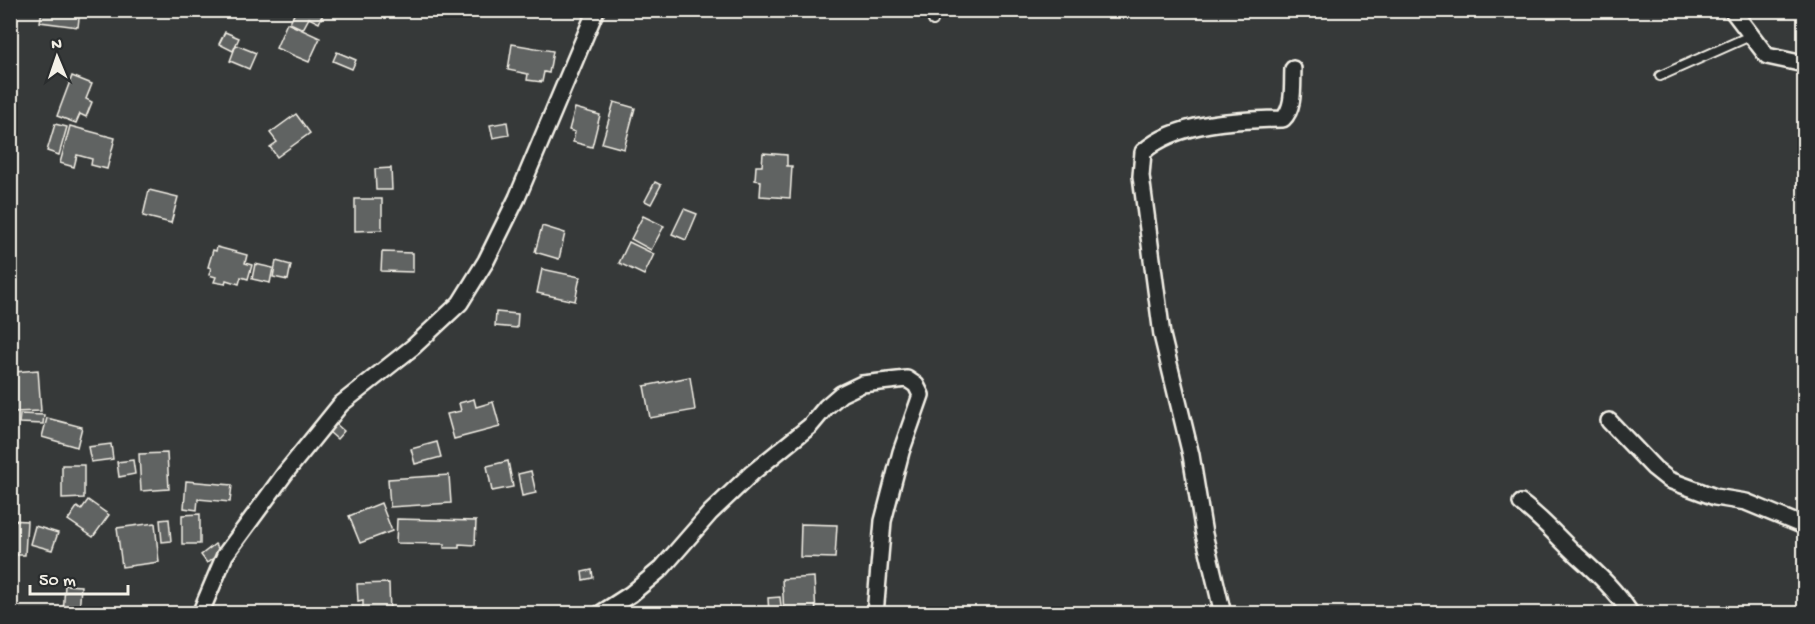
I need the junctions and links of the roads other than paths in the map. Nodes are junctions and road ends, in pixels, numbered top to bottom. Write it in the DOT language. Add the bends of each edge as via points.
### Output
graph roads {
  1 [pos="596,10"];
  2 [pos="929,10"];
  3 [pos="1732,10"];
  4 [pos="933,21"];
  5 [pos="1750,36"];
  6 [pos="1804,64"];
  7 [pos="1293,69"];
  8 [pos="1660,76"];
  9 [pos="1609,421"];
  10 [pos="1521,503"];
  11 [pos="1804,526"];
  12 [pos="200,614"];
  13 [pos="600,614"];
  14 [pos="875,614"];
  15 [pos="1223,614"];
  16 [pos="1631,614"];
  1 -- 12 [label="street" via="517,198 460,303 413,347 341,404 225,555"];
  2 -- 4 [label="lane"];
  3 -- 5 [label="street"];
  5 -- 6 [label="street" via="1767,56"];
  5 -- 8 [label="lane"];
  7 -- 15 [label="street" via="1291,102 1283,119 1216,122 1154,143 1143,152 1141,176 1162,335"];
  9 -- 11 [label="street" via="1669,480 1715,497 1746,502"];
  10 -- 16 [label="street" via="1603,577"];
  13 -- 14 [label="street" via="632,594 662,568 710,513 841,394 862,384 908,379 921,395 882,521"];
}
